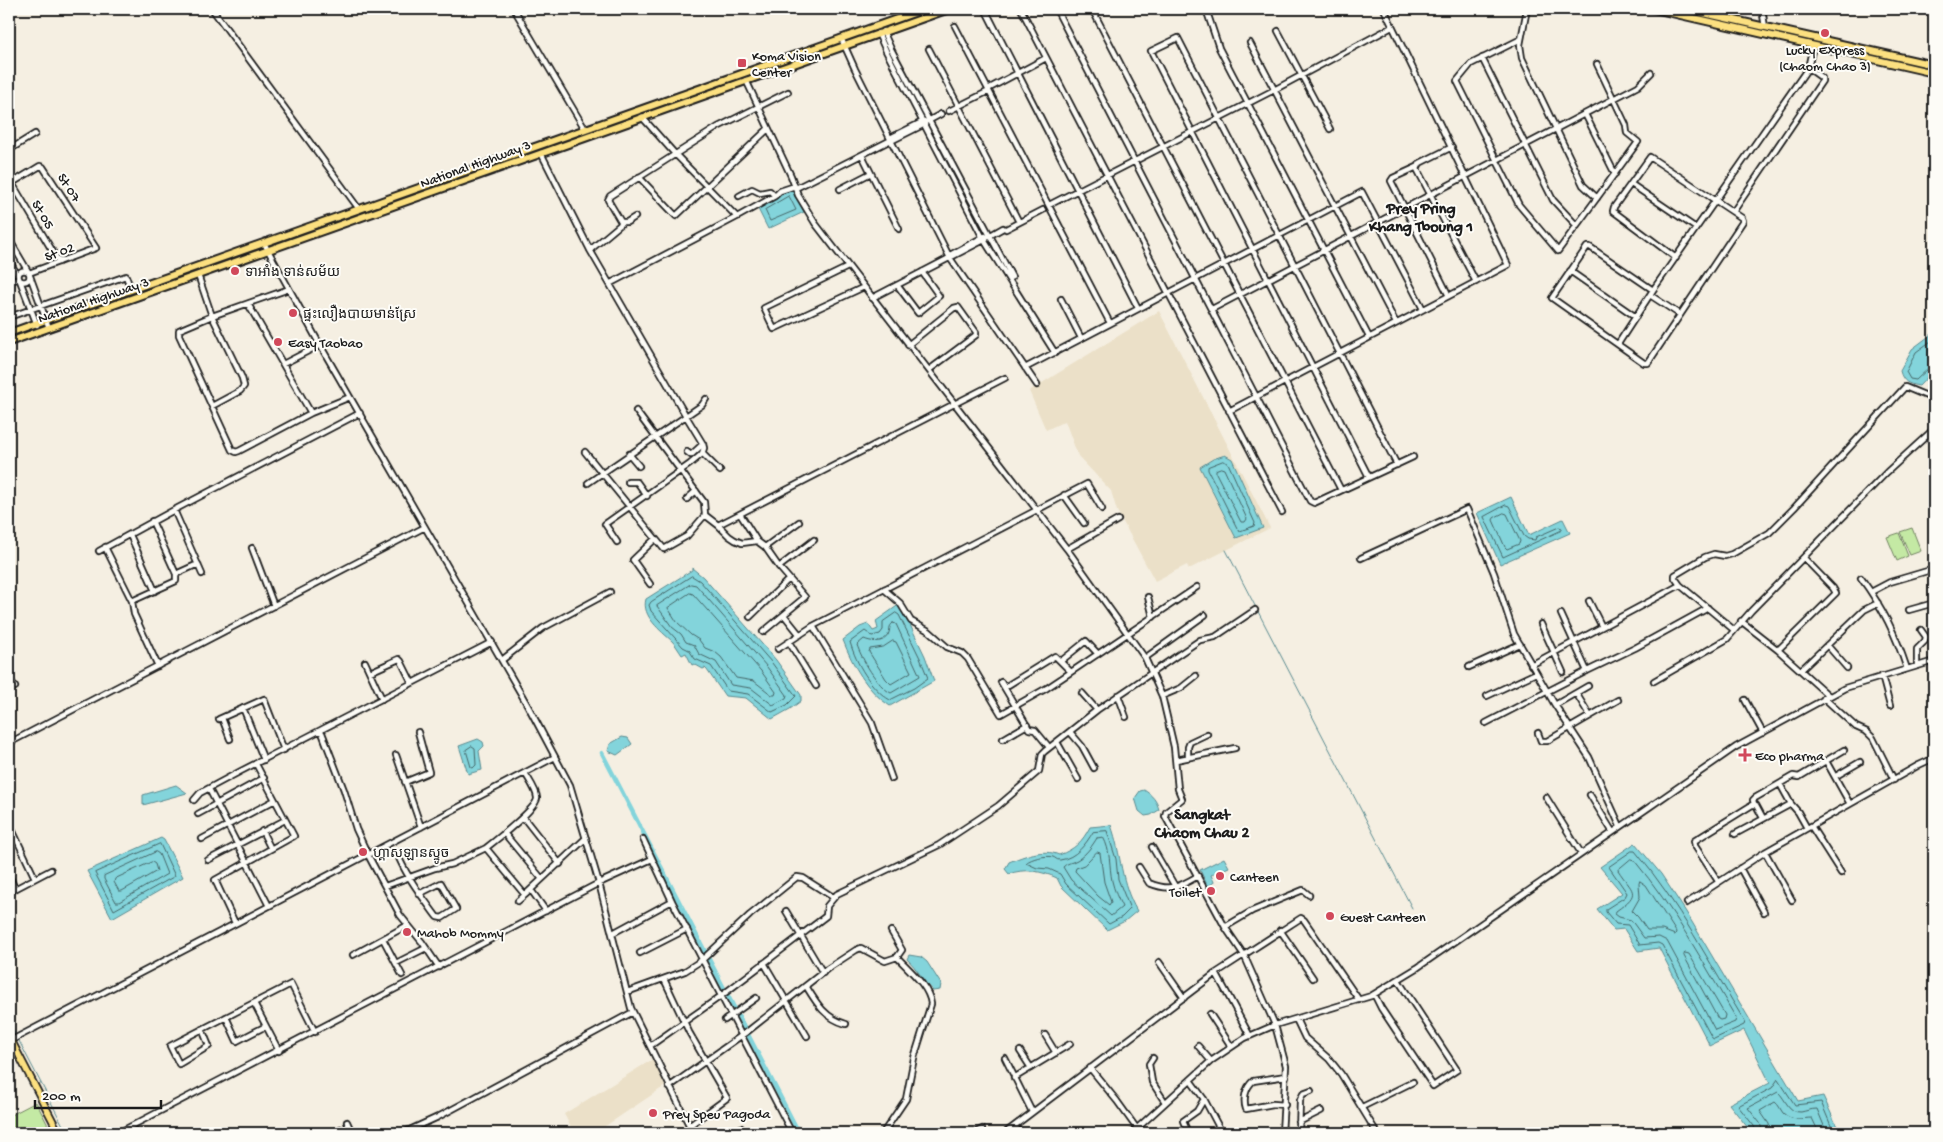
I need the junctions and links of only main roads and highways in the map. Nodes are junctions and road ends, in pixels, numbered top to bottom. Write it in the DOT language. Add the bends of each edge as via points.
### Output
graph roads {
  1 [pos="925,9"];
  2 [pos="949,9"];
  3 [pos="1654,9"];
  4 [pos="1686,9"];
  5 [pos="1934,65"];
  6 [pos="1934,73"];
  7 [pos="9,333"];
  8 [pos="9,342"];
  9 [pos="11,1039"];
  10 [pos="59,1133"];
  1 -- 7 [label="highway, National Highway 3"];
  2 -- 8 [label="highway, National Highway 3"];
  3 -- 6 [label="highway"];
  4 -- 5 [label="highway"];
  9 -- 10 [label="main road"];
}
